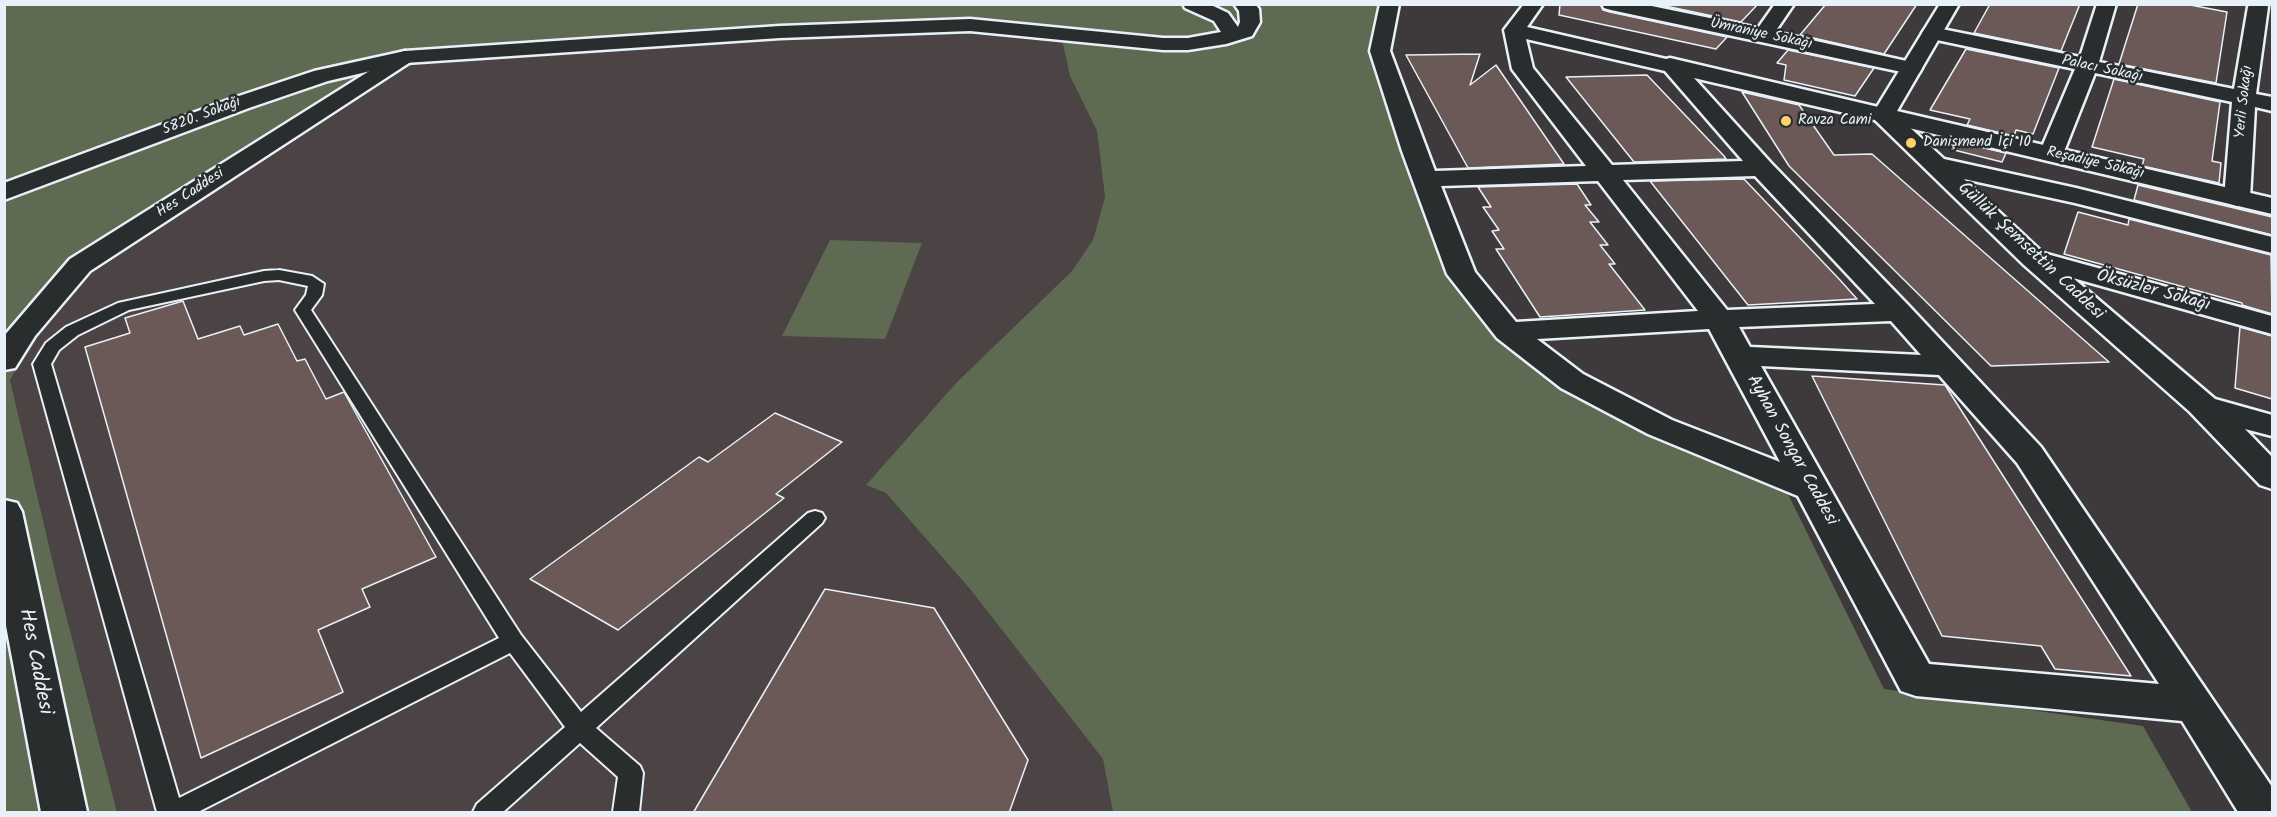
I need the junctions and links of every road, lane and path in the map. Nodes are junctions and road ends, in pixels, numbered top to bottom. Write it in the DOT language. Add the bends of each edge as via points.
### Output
graph roads {
  1 [pos="1192,4"];
  2 [pos="1243,4"];
  3 [pos="1390,4"];
  4 [pos="1534,4"];
  5 [pos="1611,4"];
  6 [pos="1785,4"];
  7 [pos="1950,4"];
  8 [pos="2107,4"];
  9 [pos="2259,7"];
  10 [pos="1514,30"];
  11 [pos="1932,33"];
  12 [pos="1763,35"];
  13 [pos="1226,38"];
  14 [pos="405,57"];
  15 [pos="1670,64"];
  16 [pos="2087,67"];
  17 [pos="1911,68"];
  18 [pos="2244,98"];
  19 [pos="2272,104"];
  20 [pos="1883,115"];
  21 [pos="2050,154"];
  22 [pos="2090,163"];
  23 [pos="1936,165"];
  24 [pos="1762,168"];
  25 [pos="1603,172"];
  26 [pos="1425,179"];
  27 [pos="4,192"];
  28 [pos="2076,196"];
  29 [pos="2237,198"];
  30 [pos="2272,206"];
  31 [pos="2272,245"];
  32 [pos="2034,259"];
  33 [pos="1899,312"];
  34 [pos="1719,319"];
  35 [pos="2272,324"];
  36 [pos="1508,332"];
  37 [pos="1739,356"];
  38 [pos="4,361"];
  39 [pos="1948,366"];
  40 [pos="2202,405"];
  41 [pos="2272,426"];
  42 [pos="2272,477"];
  43 [pos="1811,488"];
  44 [pos="4,512"];
  45 [pos="816,518"];
  46 [pos="513,641"];
  47 [pos="2195,705"];
  48 [pos="579,727"];
  49 [pos="64,813"];
  50 [pos="170,813"];
  51 [pos="175,813"];
  52 [pos="486,813"];
  53 [pos="626,813"];
  54 [pos="2263,813"];
  1 -- 13 [label="street" via="1221,17 1231,32"];
  2 -- 13 [label="street" via="1249,9 1250,22 1245,32"];
  3 -- 26 [label="street" via="1380,51"];
  4 -- 10 [label="street"];
  5 -- 12 [label="street, Ümraniye Sokağı"];
  6 -- 12 [label="street"];
  7 -- 11 [label="street"];
  8 -- 16 [label="street"];
  9 -- 18 [label="street, Yerli Sokağı"];
  10 -- 15 [label="street, Reşadiye Sokağı"];
  10 -- 25 [label="street, Ayhan Songar Caddesi" via="1523,69"];
  11 -- 16 [label="street, Palacı Sokağı"];
  11 -- 17 [label="street"];
  12 -- 17 [label="street, Ümraniye Sokağı"];
  13 -- 14 [label="street, 5820. Sokağı" via="1163,44 970,26 769,33"];
  14 -- 27 [label="street, 5820. Sokağı" via="322,76 241,103"];
  14 -- 38 [label="street, Hes Caddesi" via="80,265 22,332"];
  15 -- 20 [label="street, Reşadiye Sokağı"];
  15 -- 24 [label="street"];
  16 -- 18 [label="street, Palacı Sokağı"];
  16 -- 21 [label="street"];
  17 -- 20 [label="street"];
  18 -- 19 [label="street, Palacı Sokağı"];
  18 -- 29 [label="street, Yerli Sokağı"];
  20 -- 21 [label="street, Reşadiye Sokağı"];
  20 -- 23 [label="street, Güllük Şemsettin Caddesi"];
  21 -- 22 [label="street, Reşadiye Sokağı"];
  22 -- 28 [label="street"];
  22 -- 29 [label="street, Reşadiye Sokağı"];
  23 -- 28 [label="street"];
  23 -- 32 [label="street, Güllük Şemsettin Caddesi"];
  24 -- 25 [label="street"];
  24 -- 33 [label="street"];
  25 -- 26 [label="street"];
  25 -- 34 [label="street, Ayhan Songar Caddesi"];
  26 -- 36 [label="street" via="1461,274"];
  28 -- 31 [label="street"];
  29 -- 30 [label="street, Reşadiye Sokağı"];
  32 -- 35 [label="street, Öksüzler Sokağı"];
  32 -- 40 [label="street, Güllük Şemsettin Caddesi"];
  33 -- 34 [label="street"];
  33 -- 39 [label="street"];
  34 -- 36 [label="street"];
  34 -- 37 [label="street, Ayhan Songar Caddesi"];
  36 -- 43 [label="street" via="1572,381 1660,427"];
  37 -- 39 [label="street"];
  37 -- 43 [label="street, Ayhan Songar Caddesi"];
  39 -- 47 [label="street" via="2029,455"];
  40 -- 41 [label="street"];
  40 -- 42 [label="street, Güllük Şemsettin Caddesi"];
  43 -- 47 [label="street, Ayhan Songar Caddesi" via="1916,679"];
  44 -- 49 [label="street, Hes Caddesi"];
  45 -- 48 [label="lane"];
  46 -- 48 [label="lane"];
  46 -- 50 [label="lane" via="303,310 314,295 316,284 293,276 264,276 124,306 86,322 60,339 42,364"];
  46 -- 51 [label="lane"];
  47 -- 54 [label="street"];
  48 -- 52 [label="lane"];
  48 -- 53 [label="lane" via="631,773"];
}
